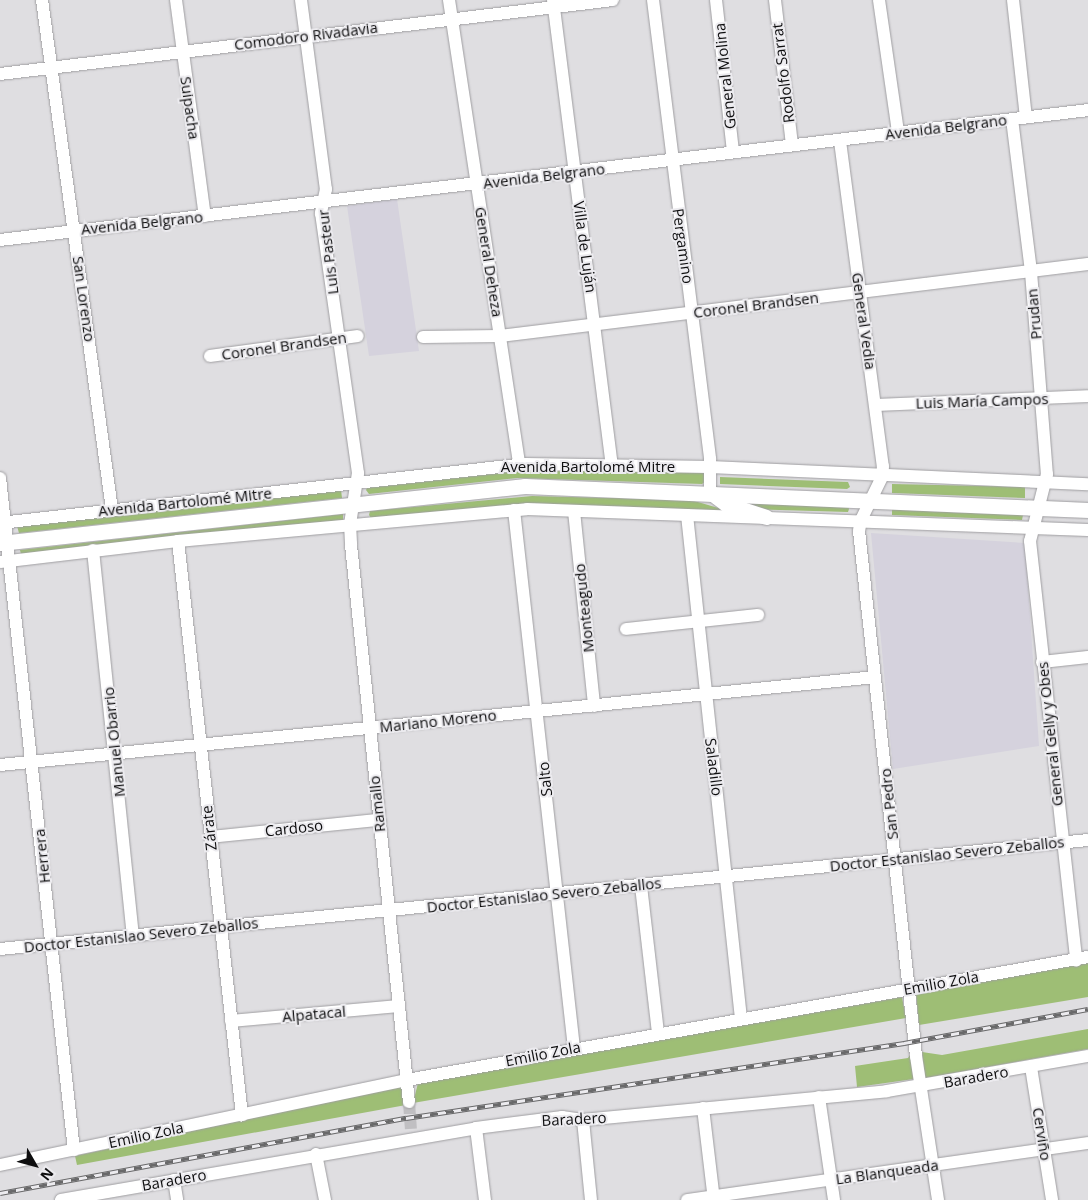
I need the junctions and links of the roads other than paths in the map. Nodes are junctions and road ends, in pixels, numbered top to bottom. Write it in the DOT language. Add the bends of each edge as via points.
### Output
graph roads {
  1 [pos="42,0"];
  2 [pos="176,0"];
  3 [pos="301,0"];
  4 [pos="448,0"];
  5 [pos="613,0"];
  6 [pos="653,0"];
  7 [pos="716,0"];
  8 [pos="774,0"];
  9 [pos="879,0"];
  10 [pos="1013,0"];
  11 [pos="553,3"];
  12 [pos="451,18"];
  13 [pos="306,36"];
  14 [pos="182,50"];
  15 [pos="52,68"];
  16 [pos="0,74"];
  17 [pos="1088,110"];
  18 [pos="1026,117"];
  19 [pos="1012,119"];
  20 [pos="898,132"];
  21 [pos="840,140"];
  22 [pos="792,145"];
  23 [pos="733,152"];
  24 [pos="671,160"];
  25 [pos="575,172"];
  26 [pos="477,184"];
  27 [pos="322,201"];
  28 [pos="204,216"];
  29 [pos="75,230"];
  30 [pos="0,240"];
  31 [pos="1088,264"];
  32 [pos="1031,272"];
  33 [pos="860,292"];
  34 [pos="692,313"];
  35 [pos="596,324"];
  36 [pos="358,336"];
  37 [pos="500,336"];
  38 [pos="423,337"];
  39 [pos="339,339"];
  40 [pos="210,356"];
  41 [pos="1088,396"];
  42 [pos="1041,399"];
  43 [pos="876,405"];
  44 [pos="612,464"];
  45 [pos="519,465"];
  46 [pos="710,467"];
  47 [pos="882,477"];
  48 [pos="0,478"];
  49 [pos="1045,482"];
  50 [pos="357,483"];
  51 [pos="1088,484"];
  52 [pos="710,492"];
  53 [pos="871,498"];
  54 [pos="354,504"];
  55 [pos="1036,508"];
  56 [pos="112,510"];
  57 [pos="514,510"];
  58 [pos="1088,510"];
  59 [pos="574,511"];
  60 [pos="687,515"];
  61 [pos="766,517"];
  62 [pos="861,520"];
  63 [pos="3,522"];
  64 [pos="350,524"];
  65 [pos="1031,528"];
  66 [pos="1088,530"];
  67 [pos="178,541"];
  68 [pos="4,543"];
  69 [pos="93,550"];
  70 [pos="5,561"];
  71 [pos="758,615"];
  72 [pos="697,620"];
  73 [pos="626,629"];
  74 [pos="1088,657"];
  75 [pos="1042,662"];
  76 [pos="876,677"];
  77 [pos="704,694"];
  78 [pos="594,706"];
  79 [pos="538,711"];
  80 [pos="370,729"];
  81 [pos="200,748"];
  82 [pos="115,754"];
  83 [pos="32,762"];
  84 [pos="0,766"];
  85 [pos="378,820"];
  86 [pos="210,837"];
  87 [pos="1088,840"];
  88 [pos="1062,843"];
  89 [pos="895,859"];
  90 [pos="727,876"];
  91 [pos="641,886"];
  92 [pos="558,894"];
  93 [pos="388,911"];
  94 [pos="220,926"];
  95 [pos="133,935"];
  96 [pos="51,945"];
  97 [pos="0,949"];
  98 [pos="1082,958"];
  99 [pos="910,989"];
  100 [pos="398,1006"];
  101 [pos="741,1019"];
  102 [pos="231,1022"];
  103 [pos="658,1033"];
  104 [pos="574,1048"];
  105 [pos="1088,1056"];
  106 [pos="1031,1067"];
  107 [pos="407,1080"];
  108 [pos="921,1086"];
  109 [pos="819,1097"];
  110 [pos="409,1102"];
  111 [pos="703,1108"];
  112 [pos="242,1115"];
  113 [pos="583,1120"];
  114 [pos="476,1128"];
  115 [pos="1088,1143"];
  116 [pos="74,1150"];
  117 [pos="1044,1150"];
  118 [pos="316,1154"];
  119 [pos="932,1165"];
  120 [pos="0,1166"];
  121 [pos="174,1180"];
  122 [pos="831,1180"];
  123 [pos="714,1198"];
  124 [pos="62,1200"];
  125 [pos="177,1200"];
  126 [pos="324,1200"];
  127 [pos="484,1200"];
  128 [pos="591,1200"];
  129 [pos="687,1200"];
  130 [pos="834,1200"];
  131 [pos="938,1200"];
  132 [pos="1052,1200"];
  1 -- 15 [label="street, San Lorenzo"];
  2 -- 14 [label="street, Suipacha"];
  3 -- 13 [label="street, Luis Pasteur"];
  4 -- 12 [label="street, General Deheza"];
  5 -- 11 [label="street, Comodoro Rivadavia"];
  6 -- 24 [label="street, Pergamino"];
  7 -- 23 [label="street, General Molina"];
  8 -- 22 [label="street, Rodolfo Sarrat"];
  9 -- 20 [label="street"];
  10 -- 18 [label="street"];
  11 -- 12 [label="street, Comodoro Rivadavia"];
  11 -- 25 [label="street, Villa de Luján"];
  12 -- 13 [label="street, Comodoro Rivadavia"];
  12 -- 26 [label="street, General Deheza"];
  13 -- 14 [label="street, Comodoro Rivadavia"];
  13 -- 27 [label="street, Luis Pasteur" via="326,189"];
  14 -- 15 [label="street, Comodoro Rivadavia"];
  14 -- 28 [label="street, Suipacha"];
  15 -- 16 [label="street, Comodoro Rivadavia"];
  15 -- 29 [label="street, San Lorenzo"];
  17 -- 18 [label="street, Avenida Belgrano"];
  18 -- 19 [label="street, Avenida Belgrano"];
  19 -- 20 [label="street, Avenida Belgrano"];
  19 -- 32 [label="street, Prudan"];
  20 -- 21 [label="street, Avenida Belgrano"];
  21 -- 22 [label="street, Avenida Belgrano"];
  21 -- 33 [label="street, General Vedia"];
  22 -- 23 [label="street, Avenida Belgrano"];
  23 -- 24 [label="street, Avenida Belgrano"];
  24 -- 25 [label="street, Avenida Belgrano"];
  24 -- 34 [label="street, Pergamino"];
  25 -- 26 [label="street, Avenida Belgrano"];
  25 -- 35 [label="street, Villa de Luján"];
  26 -- 27 [label="street, Avenida Belgrano"];
  26 -- 37 [label="street, General Deheza"];
  27 -- 28 [label="street, Avenida Belgrano"];
  27 -- 39 [label="street, Luis Pasteur" via="320,213"];
  28 -- 29 [label="street, Avenida Belgrano"];
  29 -- 30 [label="street, Avenida Belgrano"];
  29 -- 56 [label="street, San Lorenzo"];
  31 -- 32 [label="street, Coronel Brandsen"];
  32 -- 33 [label="street, Coronel Brandsen"];
  32 -- 42 [label="street, Prudan"];
  33 -- 34 [label="street, Coronel Brandsen"];
  33 -- 43 [label="street, General Vedia"];
  34 -- 35 [label="street, Coronel Brandsen"];
  34 -- 46 [label="street, Pergamino"];
  35 -- 37 [label="street, Coronel Brandsen"];
  35 -- 44 [label="street, Villa de Luján"];
  36 -- 39 [label="street, Coronel Brandsen"];
  37 -- 38 [label="street, Coronel Brandsen"];
  37 -- 45 [label="street, General Deheza"];
  39 -- 40 [label="street, Coronel Brandsen"];
  39 -- 50 [label="street, Luis Pasteur"];
  41 -- 42 [label="street, Luis María Campos"];
  42 -- 43 [label="street, Luis María Campos"];
  42 -- 49 [label="street, Prudan"];
  43 -- 47 [label="street, General Vedia"];
  44 -- 45 [label="street, Avenida Bartolomé Mitre"];
  44 -- 46 [label="street, Avenida Bartolomé Mitre"];
  45 -- 50 [label="street, Avenida Bartolomé Mitre"];
  46 -- 47 [label="street, Avenida Bartolomé Mitre"];
  46 -- 52 [label="street, Pergamino"];
  47 -- 49 [label="street, Avenida Bartolomé Mitre"];
  47 -- 53 [label="street"];
  48 -- 63 [label="street, Herrera"];
  49 -- 51 [label="street, Avenida Bartolomé Mitre"];
  49 -- 55 [label="street, Prudan"];
  50 -- 54 [label="street, Luis Pasteur"];
  50 -- 56 [label="street, Avenida Bartolomé Mitre"];
  52 -- 53 [label="main road, Avenida Bartolomé Mitre"];
  52 -- 54 [label="main road, Avenida Bartolomé Mitre" via="525,486"];
  52 -- 61 [label="main road" via="726,504"];
  53 -- 55 [label="main road, Avenida Bartolomé Mitre"];
  53 -- 62 [label="street, San Pedro"];
  54 -- 64 [label="street, Ramallo"];
  54 -- 68 [label="main road, Avenida Bartolomé Mitre"];
  55 -- 58 [label="main road, Avenida Bartolomé Mitre"];
  55 -- 65 [label="street, General Gelly y Obes"];
  56 -- 63 [label="street, Avenida Bartolomé Mitre"];
  57 -- 59 [label="street"];
  57 -- 64 [label="street"];
  57 -- 79 [label="street, Salto"];
  59 -- 60 [label="street"];
  59 -- 78 [label="street, Monteagudo"];
  60 -- 61 [label="street"];
  60 -- 72 [label="street, Saladillo"];
  61 -- 62 [label="street"];
  62 -- 65 [label="street"];
  62 -- 76 [label="street, San Pedro" via="859,531"];
  63 -- 68 [label="street, Herrera"];
  64 -- 67 [label="street"];
  64 -- 80 [label="street, Ramallo"];
  65 -- 66 [label="street"];
  65 -- 75 [label="street, General Gelly y Obes"];
  67 -- 69 [label="street"];
  67 -- 81 [label="street, Zárate"];
  68 -- 70 [label="street, Herrera"];
  69 -- 70 [label="street"];
  69 -- 82 [label="street, Manuel Obarrio"];
  70 -- 83 [label="street, Herrera"];
  71 -- 72 [label="street"];
  72 -- 73 [label="street"];
  72 -- 77 [label="street, Saladillo"];
  74 -- 75 [label="street"];
  75 -- 88 [label="street, General Gelly y Obes"];
  76 -- 77 [label="street, Mariano Moreno"];
  76 -- 89 [label="street, San Pedro"];
  77 -- 78 [label="street, Mariano Moreno"];
  77 -- 90 [label="street, Saladillo"];
  78 -- 79 [label="street, Mariano Moreno"];
  79 -- 80 [label="street, Mariano Moreno"];
  79 -- 92 [label="street, Salto"];
  80 -- 81 [label="street, Mariano Moreno"];
  80 -- 85 [label="street, Ramallo"];
  81 -- 82 [label="street, Mariano Moreno"];
  81 -- 86 [label="street, Zárate"];
  82 -- 83 [label="street, Mariano Moreno"];
  82 -- 95 [label="street, Manuel Obarrio"];
  83 -- 84 [label="street, Mariano Moreno"];
  83 -- 96 [label="street, Herrera"];
  85 -- 86 [label="street, Cardoso"];
  85 -- 93 [label="street, Ramallo"];
  86 -- 94 [label="street, Zárate"];
  87 -- 88 [label="street, Doctor Estanislao Severo Zeballos"];
  88 -- 89 [label="street, Doctor Estanislao Severo Zeballos"];
  88 -- 98 [label="street, General Gelly y Obes"];
  89 -- 90 [label="street, Doctor Estanislao Severo Zeballos"];
  89 -- 99 [label="street, San Pedro"];
  90 -- 91 [label="street, Doctor Estanislao Severo Zeballos"];
  90 -- 101 [label="street, Saladillo"];
  91 -- 92 [label="street, Doctor Estanislao Severo Zeballos"];
  91 -- 103 [label="street"];
  92 -- 93 [label="street, Doctor Estanislao Severo Zeballos"];
  92 -- 104 [label="street, Salto"];
  93 -- 94 [label="street, Doctor Estanislao Severo Zeballos"];
  93 -- 100 [label="street, Ramallo"];
  94 -- 95 [label="street, Doctor Estanislao Severo Zeballos"];
  94 -- 102 [label="street, Zárate"];
  95 -- 96 [label="street, Doctor Estanislao Severo Zeballos"];
  96 -- 97 [label="street, Doctor Estanislao Severo Zeballos"];
  96 -- 116 [label="street, Herrera"];
  98 -- 99 [label="street, Emilio Zola"];
  99 -- 101 [label="street, Emilio Zola"];
  99 -- 108 [label="street, San Pedro"];
  100 -- 102 [label="street, Alpatacal"];
  100 -- 107 [label="street, Ramallo"];
  101 -- 103 [label="street, Emilio Zola"];
  102 -- 112 [label="street, Zárate"];
  103 -- 104 [label="street, Emilio Zola"];
  104 -- 107 [label="street, Emilio Zola"];
  105 -- 106 [label="street, Baradero"];
  106 -- 108 [label="street, Baradero"];
  106 -- 117 [label="street, Cerviño"];
  107 -- 110 [label="street, Ramallo"];
  107 -- 112 [label="street, Emilio Zola"];
  108 -- 109 [label="street, Baradero"];
  108 -- 119 [label="street, San Pedro"];
  109 -- 111 [label="street, Baradero"];
  109 -- 122 [label="street"];
  111 -- 113 [label="street, Baradero"];
  111 -- 123 [label="street"];
  112 -- 116 [label="street, Emilio Zola"];
  113 -- 114 [label="street, Baradero" via="562,1118"];
  113 -- 128 [label="street"];
  114 -- 118 [label="street, Baradero" via="412,1133"];
  114 -- 127 [label="street"];
  115 -- 117 [label="street, La Blanqueada"];
  116 -- 120 [label="street, Emilio Zola"];
  117 -- 119 [label="street, La Blanqueada"];
  117 -- 132 [label="street, Cerviño"];
  118 -- 121 [label="street, Baradero"];
  118 -- 126 [label="street"];
  119 -- 122 [label="street, La Blanqueada"];
  119 -- 131 [label="street, San Pedro"];
  121 -- 124 [label="street, Baradero"];
  121 -- 125 [label="street"];
  122 -- 123 [label="street, La Blanqueada"];
  122 -- 130 [label="street"];
  123 -- 129 [label="street, La Blanqueada"];
}
